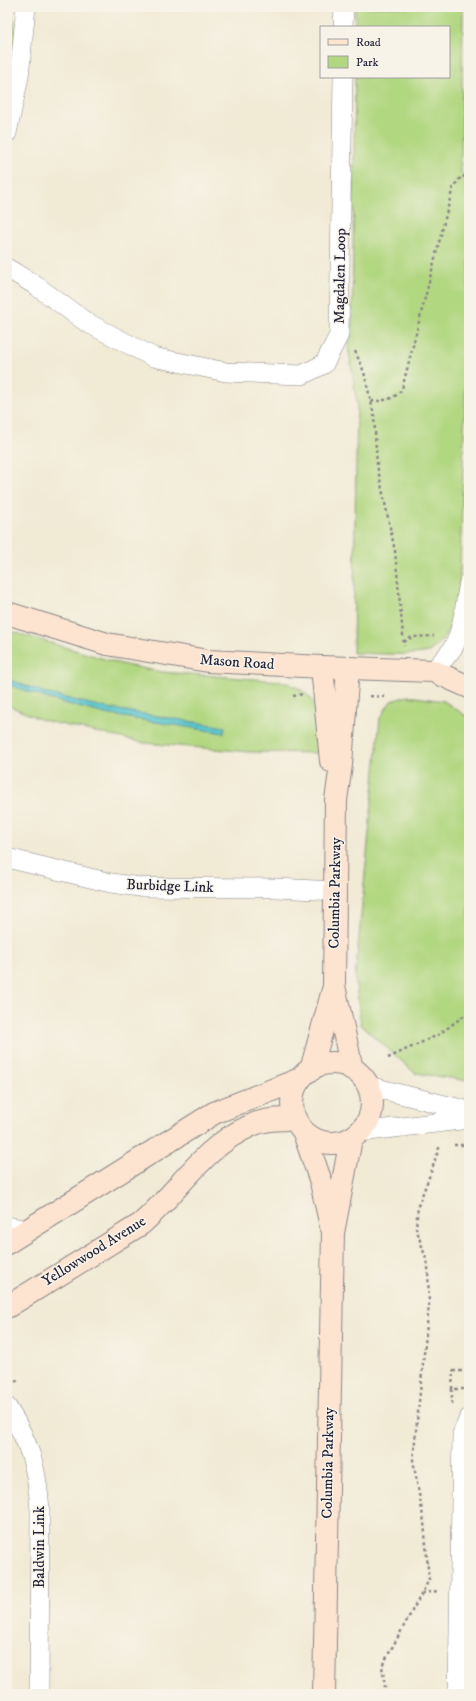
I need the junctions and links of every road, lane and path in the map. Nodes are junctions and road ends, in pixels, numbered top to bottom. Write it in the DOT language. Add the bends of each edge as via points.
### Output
graph roads {
  1 [pos="26,7"];
  2 [pos="344,7"];
  3 [pos="344,26"];
  4 [pos="343,78"];
  5 [pos="7,133"];
  6 [pos="469,178"];
  7 [pos="7,268"];
  8 [pos="352,345"];
  9 [pos="371,401"];
  10 [pos="469,582"];
  11 [pos="7,613"];
  12 [pos="436,637"];
  13 [pos="322,668"];
  14 [pos="348,668"];
  15 [pos="433,671"];
  16 [pos="468,682"];
  17 [pos="365,695"];
  18 [pos="386,697"];
  19 [pos="469,784"];
  20 [pos="336,800"];
  21 [pos="469,809"];
  22 [pos="7,858"];
  23 [pos="335,891"];
  24 [pos="334,986"];
  25 [pos="469,1012"];
  26 [pos="388,1058"];
  27 [pos="352,1069"];
  28 [pos="305,1074"];
  29 [pos="368,1086"];
  30 [pos="469,1111"];
  31 [pos="469,1119"];
  32 [pos="300,1126"];
  33 [pos="356,1135"];
  34 [pos="440,1144"];
  35 [pos="17,1228"];
  36 [pos="333,1232"];
  37 [pos="7,1242"];
  38 [pos="7,1307"];
  39 [pos="469,1371"];
  40 [pos="18,1380"];
  41 [pos="8,1387"];
  42 [pos="452,1389"];
  43 [pos="7,1407"];
  44 [pos="469,1418"];
  45 [pos="39,1694"];
  46 [pos="324,1694"];
  47 [pos="386,1694"];
  48 [pos="458,1694"];
  1 -- 5 [label="street" via="19,77"];
  2 -- 3 [label="street"];
  4 -- 7 [label="street, Magdalen Loop" via="339,335 324,364 302,375 226,372 153,357 86,322"];
  6 -- 9 [label="path" via="462,176 454,187 402,389 393,398"];
  8 -- 9 [label="path" via="364,372"];
  9 -- 12 [label="path" via="377,464 396,551 404,642 412,637"];
  10 -- 15 [label="street" via="460,631 450,652"];
  11 -- 13 [label="street, Mason Road" via="107,644 208,661"];
  13 -- 14 [label="street, Mason Road"];
  13 -- 20 [label="street, Columbia Parkway"];
  14 -- 15 [label="street, Mason Road"];
  14 -- 20 [label="street, Columbia Parkway"];
  15 -- 16 [label="street, Mason Road"];
  17 -- 18 [label="path"];
  19 -- 21 [label="path"];
  20 -- 23 [label="street, Columbia Parkway"];
  22 -- 23 [label="street, Burbidge Link" via="132,886"];
  23 -- 24 [label="street, Columbia Parkway"];
  24 -- 27 [label="street, Columbia Parkway"];
  24 -- 28 [label="street, Columbia Parkway"];
  25 -- 26 [label="path" via="438,1035"];
  27 -- 28 [label="street" via="338,1064 324,1064"];
  27 -- 29 [label="street"];
  28 -- 32 [label="street" via="294,1092 292,1106"];
  28 -- 35 [label="street" via="214,1113"];
  29 -- 30 [label="street"];
  29 -- 33 [label="street" via="372,1102 369,1118"];
  31 -- 33 [label="street"];
  32 -- 33 [label="street" via="318,1141 335,1144"];
  32 -- 36 [label="street, Columbia Parkway" via="321,1182"];
  32 -- 38 [label="street, Yellowwood Avenue" via="273,1119 250,1126 225,1141 202,1159 156,1211 141,1224"];
  33 -- 36 [label="street, Columbia Parkway"];
  34 -- 47 [label="path" via="418,1206 416,1228 428,1265 429,1305 413,1460 424,1522 429,1580 382,1666"];
  35 -- 37 [label="street"];
  36 -- 46 [label="street, Columbia Parkway"];
  39 -- 42 [label="path" via="453,1371"];
  40 -- 41 [label="path"];
  43 -- 45 [label="street, Baldwin Link" via="28,1445 35,1464 38,1484"];
  44 -- 48 [label="street" via="462,1434"];
}
